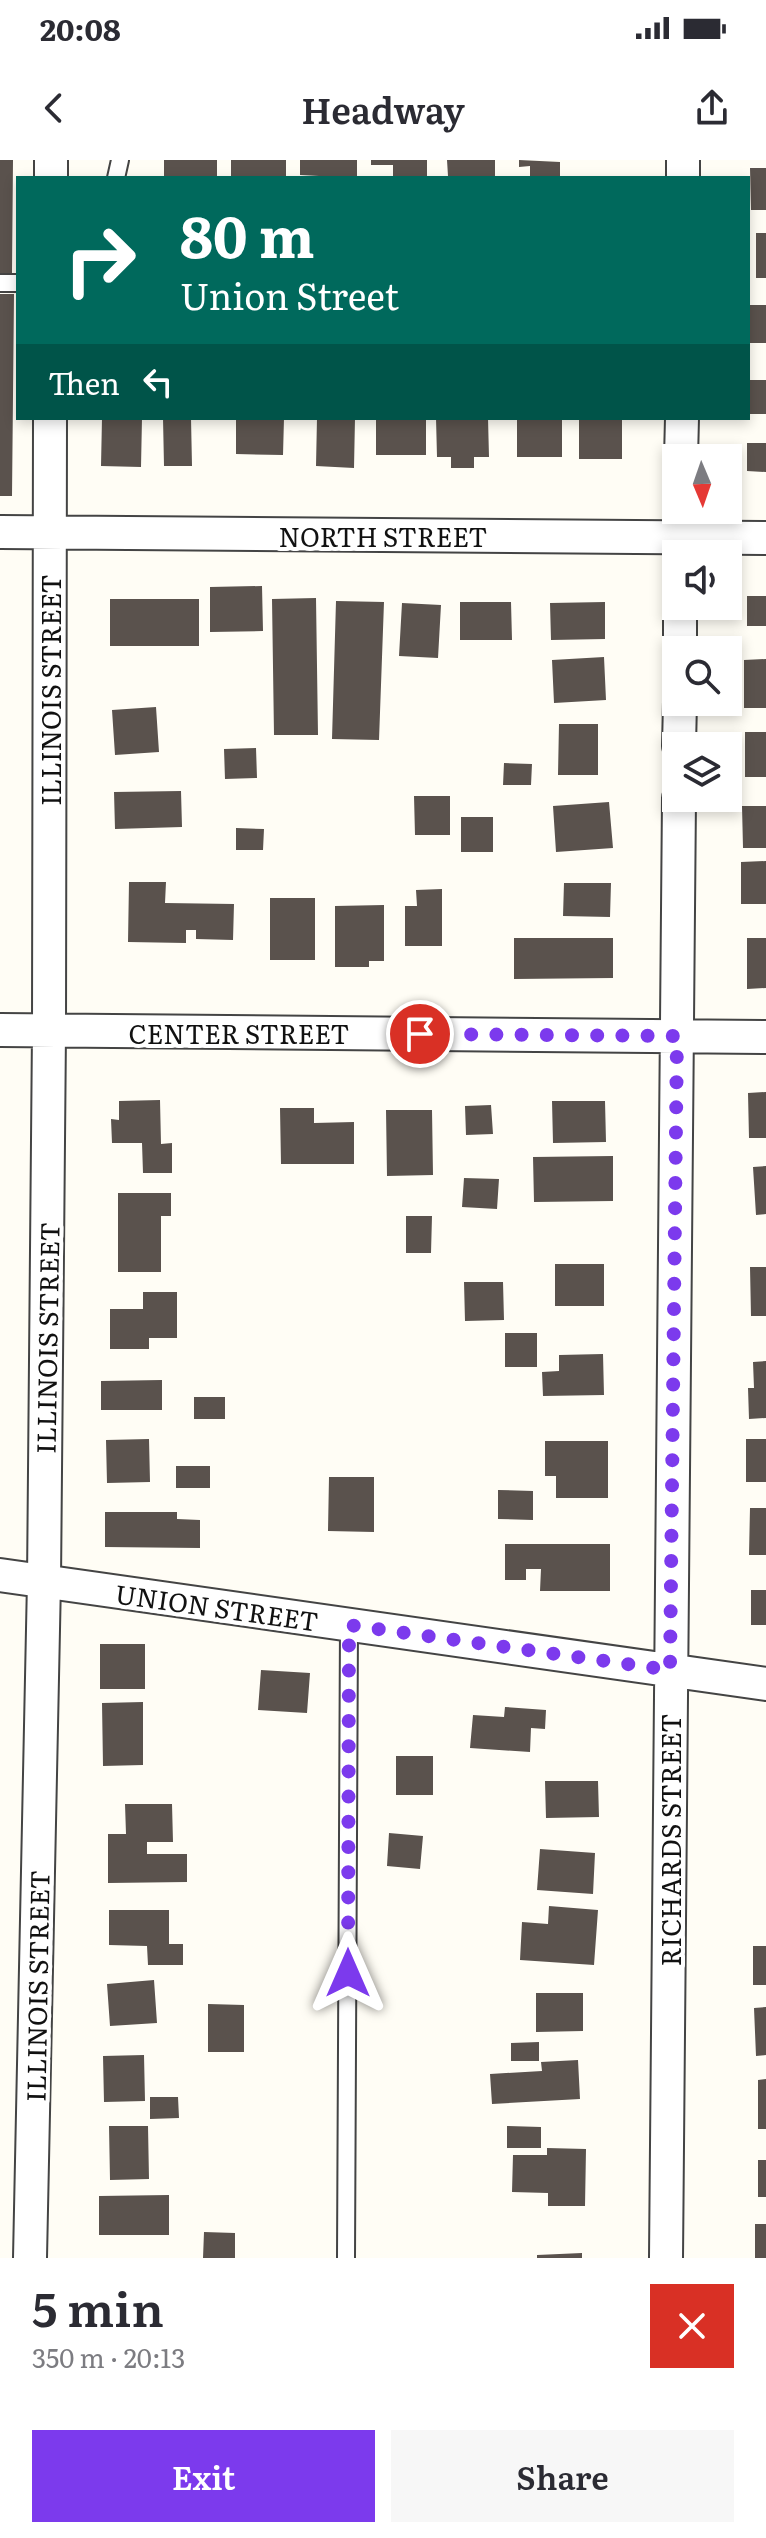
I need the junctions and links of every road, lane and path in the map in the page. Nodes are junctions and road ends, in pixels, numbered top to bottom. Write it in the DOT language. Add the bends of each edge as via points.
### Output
graph roads {
  1 [pos="50,420"];
  2 [pos="682,420"];
  3 [pos="681,444"];
  4 [pos="0,532"];
  5 [pos="50,533"];
  6 [pos="681,534"];
  7 [pos="766,538"];
  8 [pos="679,812"];
  9 [pos="0,1030"];
  10 [pos="49,1031"];
  11 [pos="677,1036"];
  12 [pos="766,1037"];
  13 [pos="0,1575"];
  14 [pos="44,1581"];
  15 [pos="349,1625"];
  16 [pos="670,1670"];
  17 [pos="766,1684"];
  18 [pos="30,2258"];
  19 [pos="346,2258"];
  20 [pos="666,2258"];
  1 -- 5 [label="street, ILLINOIS STREET"];
  2 -- 3 [label="street"];
  4 -- 5 [label="street, NORTH STREET"];
  5 -- 6 [label="street, NORTH STREET"];
  5 -- 10 [label="street, ILLINOIS STREET"];
  6 -- 7 [label="street, NORTH STREET"];
  8 -- 11 [label="street, RICHARDS STREET"];
  9 -- 10 [label="street, CENTER STREET"];
  10 -- 11 [label="street, CENTER STREET"];
  10 -- 14 [label="street, ILLINOIS STREET"];
  11 -- 12 [label="street, CENTER STREET"];
  11 -- 16 [label="street, RICHARDS STREET"];
  13 -- 14 [label="street, UNION STREET"];
  14 -- 15 [label="street, UNION STREET"];
  14 -- 18 [label="street, ILLINOIS STREET"];
  15 -- 16 [label="street, UNION STREET"];
  15 -- 19 [label="lane"];
  16 -- 17 [label="street, UNION STREET"];
  16 -- 20 [label="street, RICHARDS STREET"];
}
